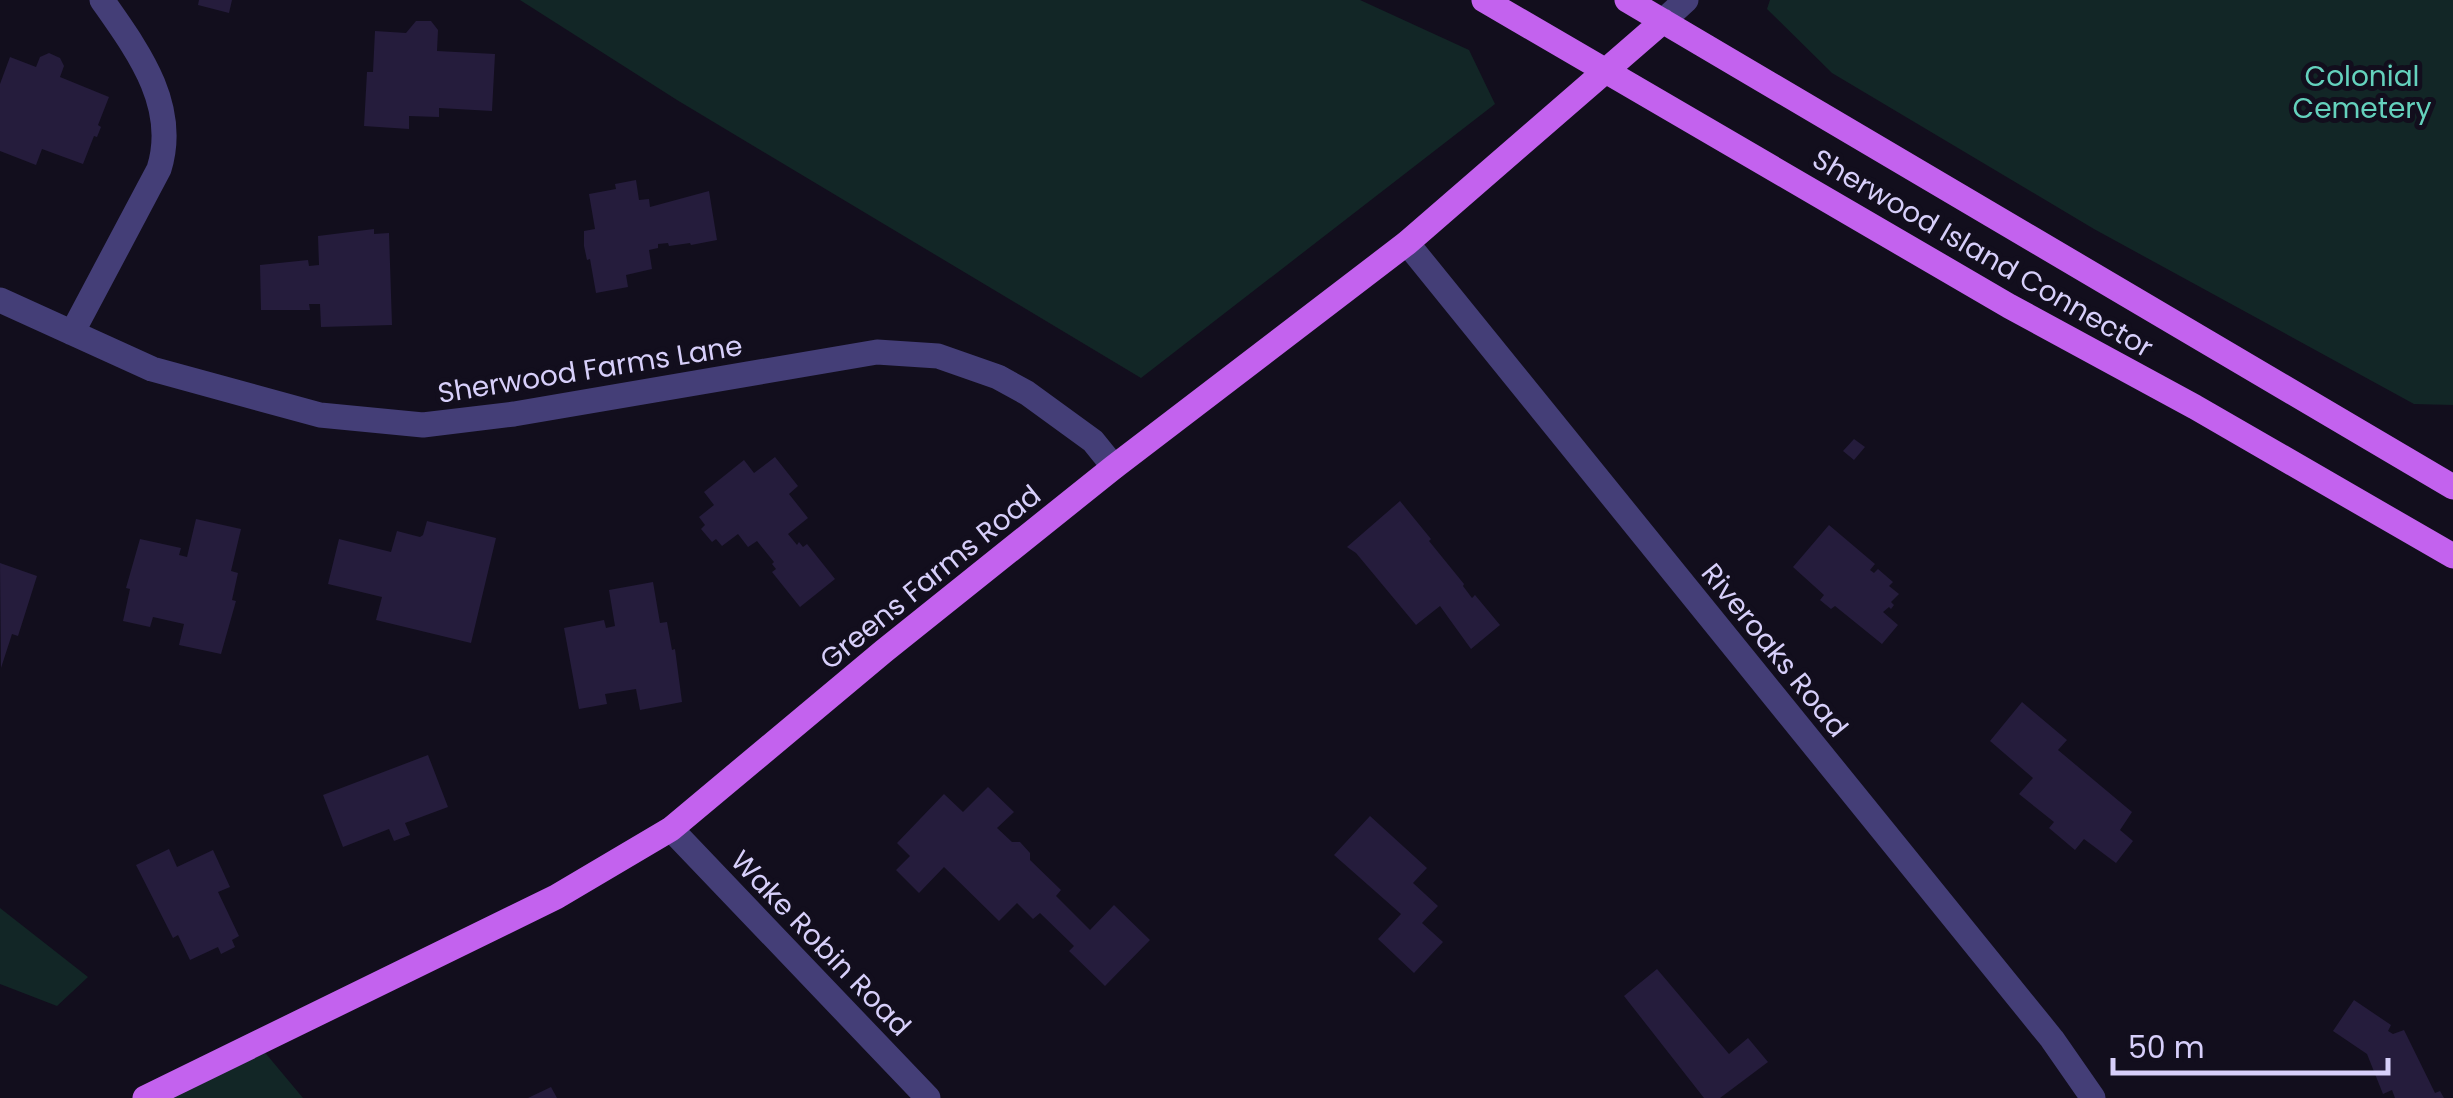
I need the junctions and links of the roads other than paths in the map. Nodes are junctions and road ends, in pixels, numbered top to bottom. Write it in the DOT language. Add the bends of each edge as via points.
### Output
graph roads {
  1 [pos="102,0"];
  2 [pos="1484,0"];
  3 [pos="1627,0"];
  4 [pos="1686,0"];
  5 [pos="1663,21"];
  6 [pos="1609,70"];
  7 [pos="1406,243"];
  8 [pos="0,300"];
  9 [pos="72,333"];
  10 [pos="1114,467"];
  11 [pos="2453,487"];
  12 [pos="2453,556"];
  13 [pos="672,829"];
  14 [pos="145,1098"];
  15 [pos="928,1098"];
  16 [pos="2093,1098"];
  1 -- 9 [label="street" via="149,70 164,152"];
  2 -- 6 [label="main road, Sherwood Island Connector"];
  3 -- 5 [label="main road, Sherwood Island Connector"];
  4 -- 5 [label="street, Greens Farms Road"];
  5 -- 6 [label="main road, Greens Farms Road"];
  5 -- 11 [label="main road, Sherwood Island Connector"];
  6 -- 7 [label="main road, Greens Farms Road"];
  6 -- 12 [label="main road, Sherwood Island Connector"];
  7 -- 10 [label="main road, Greens Farms Road"];
  7 -- 16 [label="street, Riveroaks Road"];
  8 -- 9 [label="street, Sherwood Farms Lane"];
  9 -- 10 [label="street, Sherwood Farms Lane" via="152,370 320,415 423,425 876,352 938,356 1042,403"];
  10 -- 13 [label="main road, Greens Farms Road"];
  13 -- 14 [label="main road, Greens Farms Road" via="556,897"];
  13 -- 15 [label="street, Wake Robin Road"];
}
